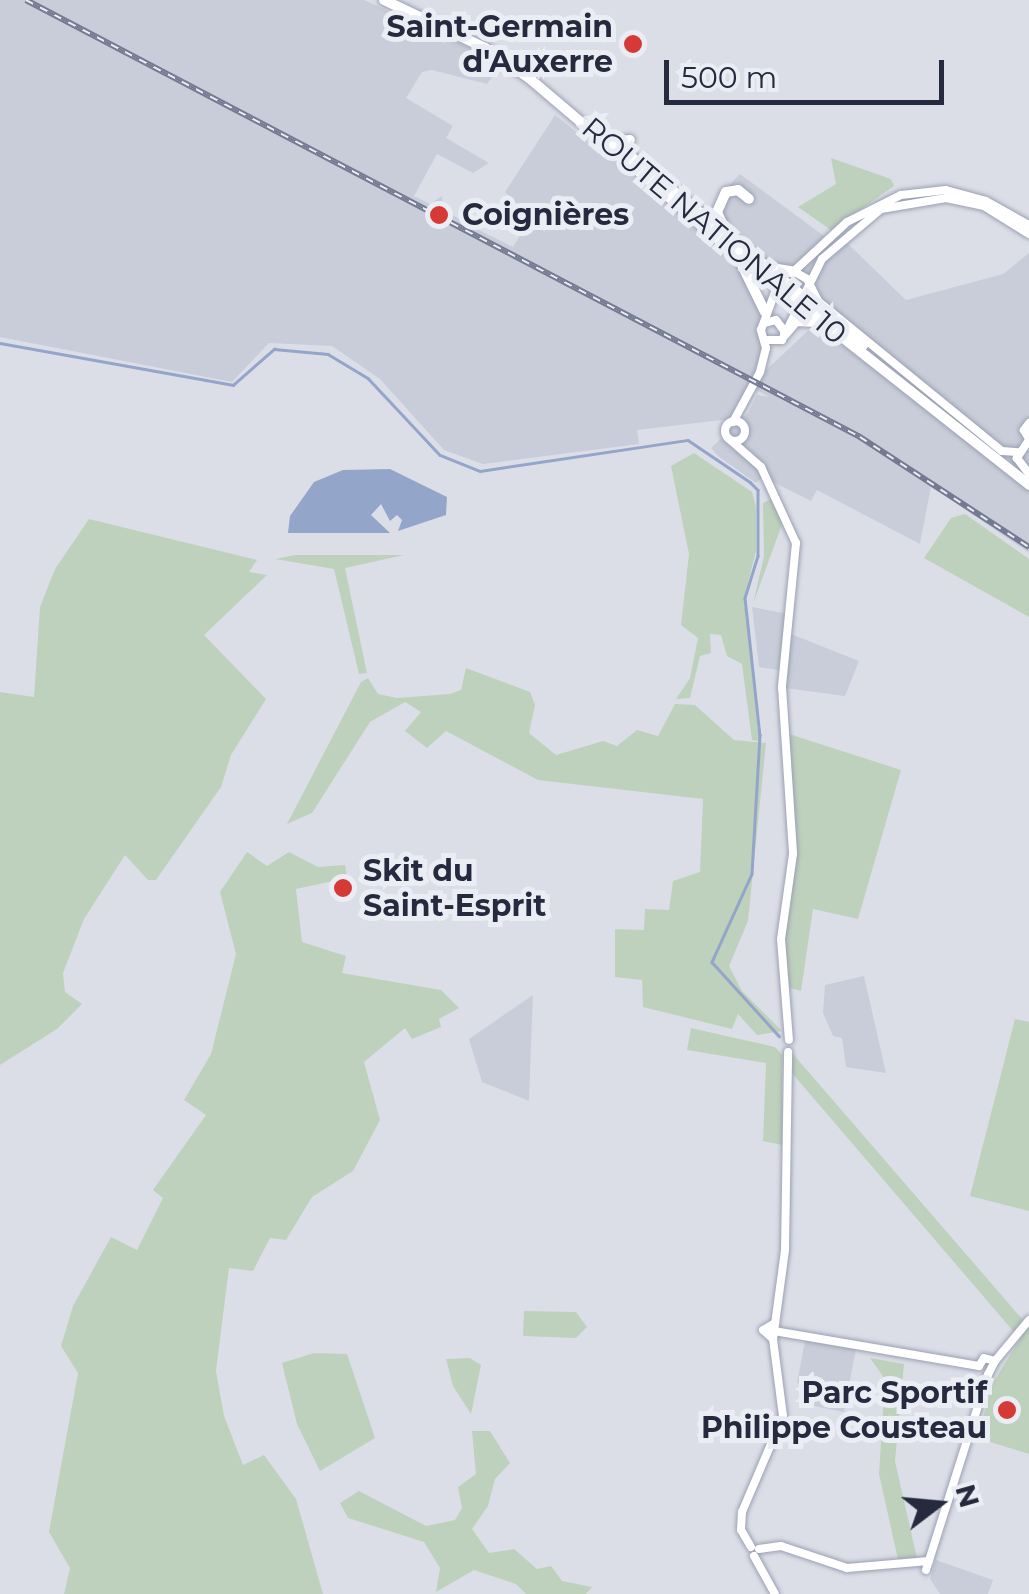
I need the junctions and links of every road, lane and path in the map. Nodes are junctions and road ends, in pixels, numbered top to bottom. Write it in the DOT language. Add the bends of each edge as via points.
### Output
graph roads {
  1 [pos="384,0"];
  2 [pos="395,0"];
  3 [pos="609,143"];
  4 [pos="750,199"];
  5 [pos="1029,225"];
  6 [pos="1029,234"];
  7 [pos="722,237"];
  8 [pos="757,260"];
  9 [pos="795,272"];
  10 [pos="779,283"];
  11 [pos="810,287"];
  12 [pos="803,302"];
  13 [pos="818,302"];
  14 [pos="765,318"];
  15 [pos="838,325"];
  16 [pos="782,336"];
  17 [pos="764,340"];
  18 [pos="760,372"];
  19 [pos="742,408"];
  20 [pos="733,422"];
  21 [pos="1029,423"];
  22 [pos="743,425"];
  23 [pos="1027,437"];
  24 [pos="733,443"];
  25 [pos="996,446"];
  26 [pos="1018,452"];
  27 [pos="1029,479"];
  28 [pos="1029,1320"];
  29 [pos="774,1331"];
  30 [pos="995,1361"];
  31 [pos="980,1366"];
  32 [pos="988,1375"];
  33 [pos="755,1551"];
  34 [pos="775,1594"];
  1 -- 3 [label="main road, ROUTE NATIONALE 10" via="498,56"];
  2 -- 3 [label="main road" via="482,42"];
  3 -- 7 [label="main road, ROUTE NATIONALE 10"];
  4 -- 7 [label="main road" via="736,190 720,200"];
  5 -- 9 [label="street" via="986,200 946,190 900,195 847,222"];
  6 -- 11 [label="street" via="984,206 946,198 906,201 856,226 822,259"];
  7 -- 8 [label="main road"];
  7 -- 10 [label="main road, ROUTE NATIONALE 10"];
  7 -- 14 [label="main road" via="756,283"];
  8 -- 9 [label="main road"];
  8 -- 10 [label="main road"];
  9 -- 10 [label="street"];
  9 -- 11 [label="street"];
  10 -- 12 [label="main road, ROUTE NATIONALE 10"];
  10 -- 14 [label="street"];
  11 -- 12 [label="street"];
  11 -- 13 [label="street"];
  12 -- 15 [label="main road, ROUTE NATIONALE 10"];
  12 -- 16 [label="street"];
  13 -- 15 [label="main road"];
  14 -- 16 [label="street" via="779,321"];
  14 -- 17 [label="street"];
  15 -- 16 [label="main road" via="802,319"];
  15 -- 25 [label="street"];
  15 -- 27 [label="main road, ROUTE NATIONALE 10"];
  16 -- 17 [label="street"];
  16 -- 18 [label="street"];
  17 -- 18 [label="street"];
  18 -- 19 [label="street"];
  19 -- 20 [label="street"];
  19 -- 22 [label="street"];
  20 -- 22 [label="street"];
  20 -- 24 [label="street"];
  21 -- 23 [label="street"];
  22 -- 24 [label="street" via="744,435"];
  23 -- 25 [label="street" via="1016,448"];
  23 -- 26 [label="street"];
  24 -- 29 [label="street" via="762,467 796,543 783,662 794,854 781,939 789,1040 782,1046 788,1052 786,1250"];
  25 -- 26 [label="street"];
  26 -- 27 [label="street"];
  28 -- 30 [label="street"];
  29 -- 31 [label="street"];
  29 -- 33 [label="street" via="783,1416 742,1512 741,1530"];
  30 -- 31 [label="street" via="984,1358"];
  30 -- 32 [label="street"];
  31 -- 32 [label="street"];
  32 -- 33 [label="street" via="925,1562 847,1568 781,1546"];
  33 -- 34 [label="street"];
}
